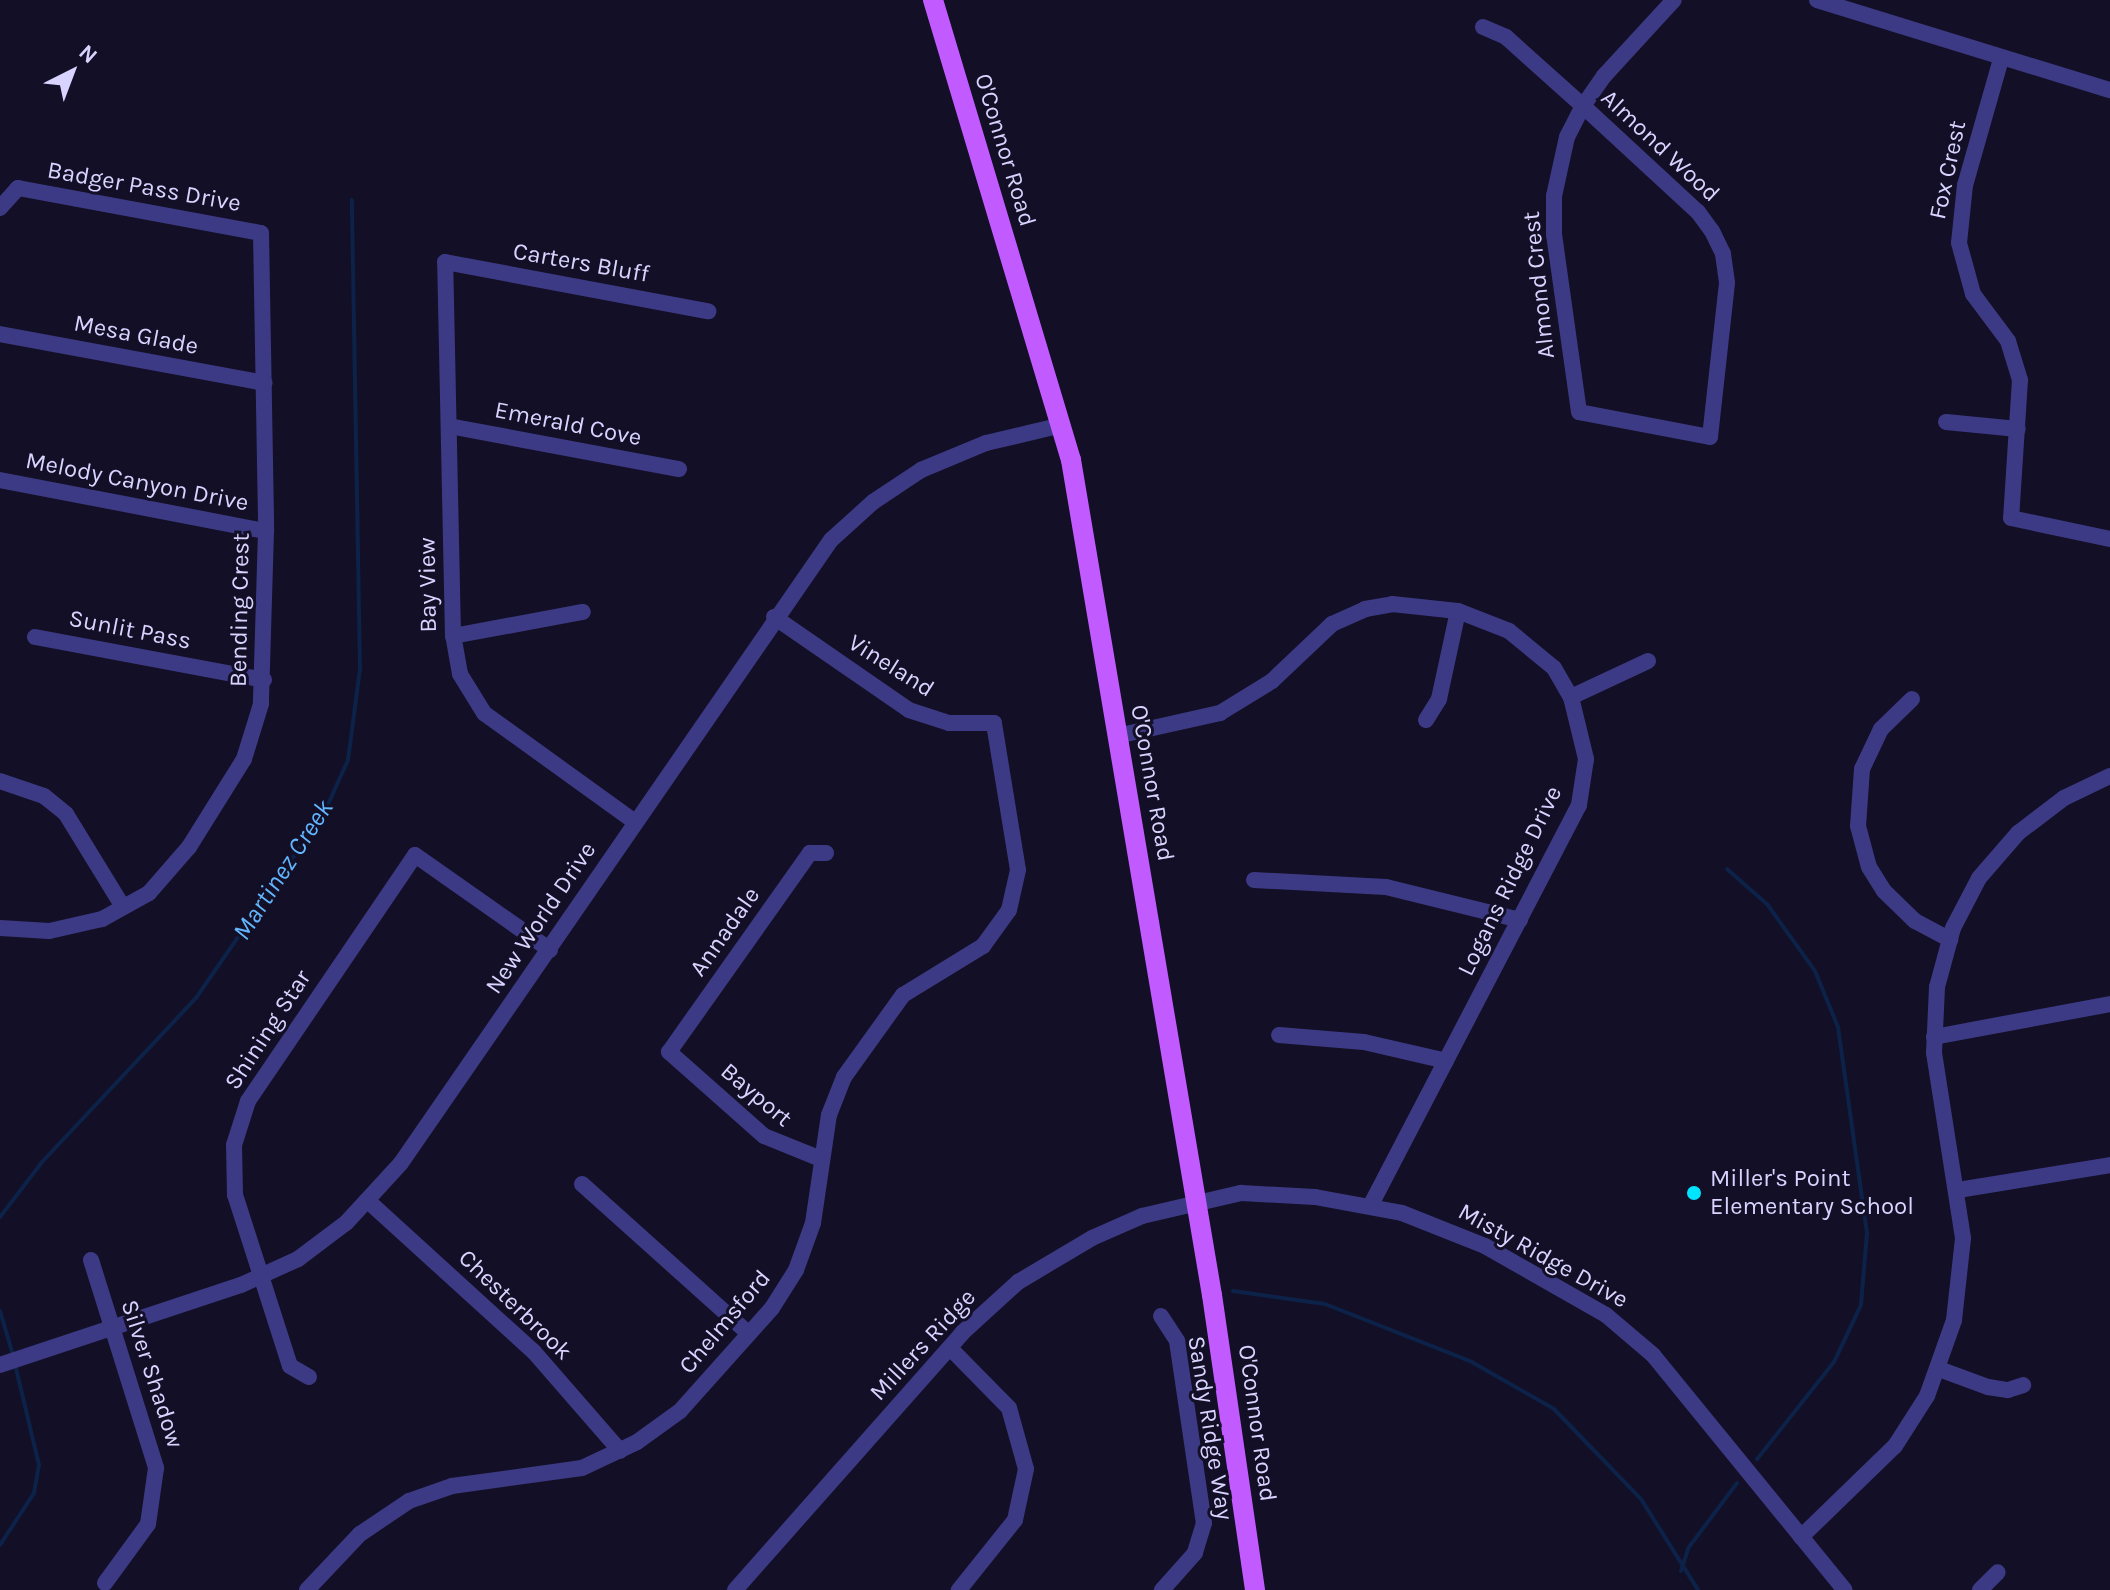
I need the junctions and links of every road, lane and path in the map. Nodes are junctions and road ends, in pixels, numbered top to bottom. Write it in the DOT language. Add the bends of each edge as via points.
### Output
graph roads {
  1 [pos="933,0"];
  2 [pos="1674,0"];
  3 [pos="1817,0"];
  4 [pos="1483,27"];
  5 [pos="2001,59"];
  6 [pos="2110,90"];
  7 [pos="1583,106"];
  8 [pos="0,208"];
  9 [pos="261,233"];
  10 [pos="445,262"];
  11 [pos="708,311"];
  12 [pos="0,334"];
  13 [pos="264,383"];
  14 [pos="1946,422"];
  15 [pos="1062,425"];
  16 [pos="449,426"];
  17 [pos="2018,429"];
  18 [pos="1710,437"];
  19 [pos="679,469"];
  20 [pos="0,480"];
  21 [pos="266,531"];
  22 [pos="2110,539"];
  23 [pos="1458,611"];
  24 [pos="583,612"];
  25 [pos="774,617"];
  26 [pos="453,636"];
  27 [pos="35,637"];
  28 [pos="1648,661"];
  29 [pos="264,680"];
  30 [pos="1571,697"];
  31 [pos="1912,699"];
  32 [pos="1426,720"];
  33 [pos="994,723"];
  34 [pos="1117,736"];
  35 [pos="2110,776"];
  36 [pos="0,781"];
  37 [pos="635,822"];
  38 [pos="826,853"];
  39 [pos="1254,880"];
  40 [pos="123,907"];
  41 [pos="1520,920"];
  42 [pos="0,928"];
  43 [pos="1950,940"];
  44 [pos="550,950"];
  45 [pos="2110,1004"];
  46 [pos="1279,1035"];
  47 [pos="1934,1037"];
  48 [pos="669,1052"];
  49 [pos="1446,1061"];
  50 [pos="821,1159"];
  51 [pos="2110,1165"];
  52 [pos="582,1184"];
  53 [pos="1958,1190"];
  54 [pos="368,1201"];
  55 [pos="1196,1201"];
  56 [pos="1371,1205"];
  57 [pos="91,1260"];
  58 [pos="261,1276"];
  59 [pos="1161,1316"];
  60 [pos="113,1328"];
  61 [pos="749,1334"];
  62 [pos="950,1348"];
  63 [pos="0,1365"];
  64 [pos="1939,1369"];
  65 [pos="309,1377"];
  66 [pos="2023,1385"];
  67 [pos="620,1451"];
  68 [pos="1801,1537"];
  69 [pos="1998,1572"];
  70 [pos="105,1583"];
  71 [pos="1166,1589"];
  72 [pos="307,1590"];
  73 [pos="735,1590"];
  74 [pos="959,1590"];
  75 [pos="1255,1590"];
  76 [pos="1845,1590"];
  77 [pos="1980,1590"];
  1 -- 15 [label="main road, O'Connor Road"];
  2 -- 7 [label="street, Almond Crest"];
  3 -- 5 [label="street"];
  4 -- 7 [label="street, Almond Wood" via="1506,37"];
  5 -- 6 [label="street"];
  5 -- 17 [label="street, Fox Crest" via="1965,185 1959,243 1973,294 2016,360"];
  7 -- 18 [label="street, Almond Wood" via="1698,212 1723,254 1727,283"];
  7 -- 18 [label="street, Almond Crest" via="1567,137 1554,196 1579,412"];
  8 -- 9 [label="street, Badger Pass Drive" via="18,188"];
  9 -- 13 [label="street, Bending Crest"];
  10 -- 11 [label="street, Carters Bluff"];
  10 -- 16 [label="street, Bay View"];
  12 -- 13 [label="street, Mesa Glade"];
  13 -- 21 [label="street, Bending Crest"];
  14 -- 17 [label="street"];
  15 -- 25 [label="street, New World Drive" via="951,456 892,488 831,540"];
  15 -- 34 [label="main road, O'Connor Road"];
  16 -- 19 [label="street, Emerald Cove"];
  16 -- 26 [label="street, Bay View"];
  17 -- 22 [label="street, Fox Crest" via="2011,518"];
  20 -- 21 [label="street, Melody Canyon Drive"];
  21 -- 29 [label="street, Bending Crest"];
  23 -- 30 [label="street, Logans Ridge Drive" via="1531,645 1554,668"];
  23 -- 32 [label="street" via="1439,699"];
  23 -- 34 [label="street, Logans Ridge Drive" via="1411,604 1365,609 1318,634 1272,681 1239,704 1201,720"];
  24 -- 26 [label="street"];
  25 -- 33 [label="street, Vineland" via="909,710 949,723"];
  25 -- 37 [label="street, New World Drive"];
  26 -- 37 [label="street, Bay View" via="460,674 484,713"];
  27 -- 29 [label="street, Sunlit Pass"];
  28 -- 30 [label="street"];
  29 -- 40 [label="street, Bending Crest" via="254,735 222,796 162,881"];
  30 -- 41 [label="street, Logans Ridge Drive" via="1585,745 1583,790"];
  31 -- 43 [label="street" via="1881,729 1862,769 1858,826 1869,867 1884,891 1915,921"];
  33 -- 50 [label="street, Chelmsford" via="1018,859 1009,910 983,946 895,1003 836,1096"];
  34 -- 55 [label="main road, O'Connor Road"];
  35 -- 43 [label="street" via="2064,798 2018,833 1979,878"];
  36 -- 40 [label="street" via="44,796 66,814"];
  37 -- 44 [label="street, New World Drive"];
  38 -- 48 [label="street, Annadale" via="810,853"];
  39 -- 41 [label="street" via="1386,887"];
  40 -- 42 [label="street, Bending Crest" via="102,919 49,931"];
  41 -- 49 [label="street, Logans Ridge Drive"];
  43 -- 47 [label="street" via="1937,987"];
  44 -- 54 [label="street, New World Drive" via="401,1163"];
  44 -- 58 [label="street, Shining Star" via="415,855 242,1115 233,1179"];
  45 -- 47 [label="street"];
  46 -- 49 [label="street" via="1364,1042"];
  47 -- 53 [label="street"];
  48 -- 50 [label="street, Bayport" via="764,1136"];
  49 -- 56 [label="street, Logans Ridge Drive"];
  50 -- 61 [label="street, Chelmsford" via="806,1247 784,1291"];
  51 -- 53 [label="street"];
  52 -- 61 [label="street"];
  53 -- 64 [label="street" via="1962,1281"];
  54 -- 58 [label="street, New World Drive" via="315,1248"];
  54 -- 67 [label="street, Chesterbrook" via="534,1352"];
  55 -- 56 [label="street, Misty Ridge Drive" via="1241,1193"];
  55 -- 62 [label="street, Millers Ridge" via="1142,1216 1054,1259 1009,1290"];
  55 -- 75 [label="main road, O'Connor Road"];
  56 -- 68 [label="street, Misty Ridge Drive" via="1485,1246 1629,1332"];
  57 -- 60 [label="street, Silver Shadow"];
  58 -- 60 [label="street, New World Drive"];
  58 -- 65 [label="street, Shining Star" via="290,1366"];
  59 -- 71 [label="street, Sandy Ridge Way" via="1177,1341 1204,1523 1195,1553"];
  60 -- 63 [label="street, New World Drive"];
  60 -- 70 [label="street, Silver Shadow" via="152,1448 157,1488 142,1535"];
  61 -- 67 [label="street, Chelmsford" via="680,1411"];
  62 -- 73 [label="street, Millers Ridge"];
  62 -- 74 [label="street" via="1009,1408 1026,1469 1015,1520"];
  64 -- 66 [label="street" via="1988,1387 2008,1390"];
  64 -- 68 [label="street" via="1895,1446"];
  67 -- 72 [label="street, Chelmsford" via="555,1475 475,1481 409,1501 360,1534"];
  68 -- 76 [label="street, Misty Ridge Drive"];
  69 -- 77 [label="street"];
}
